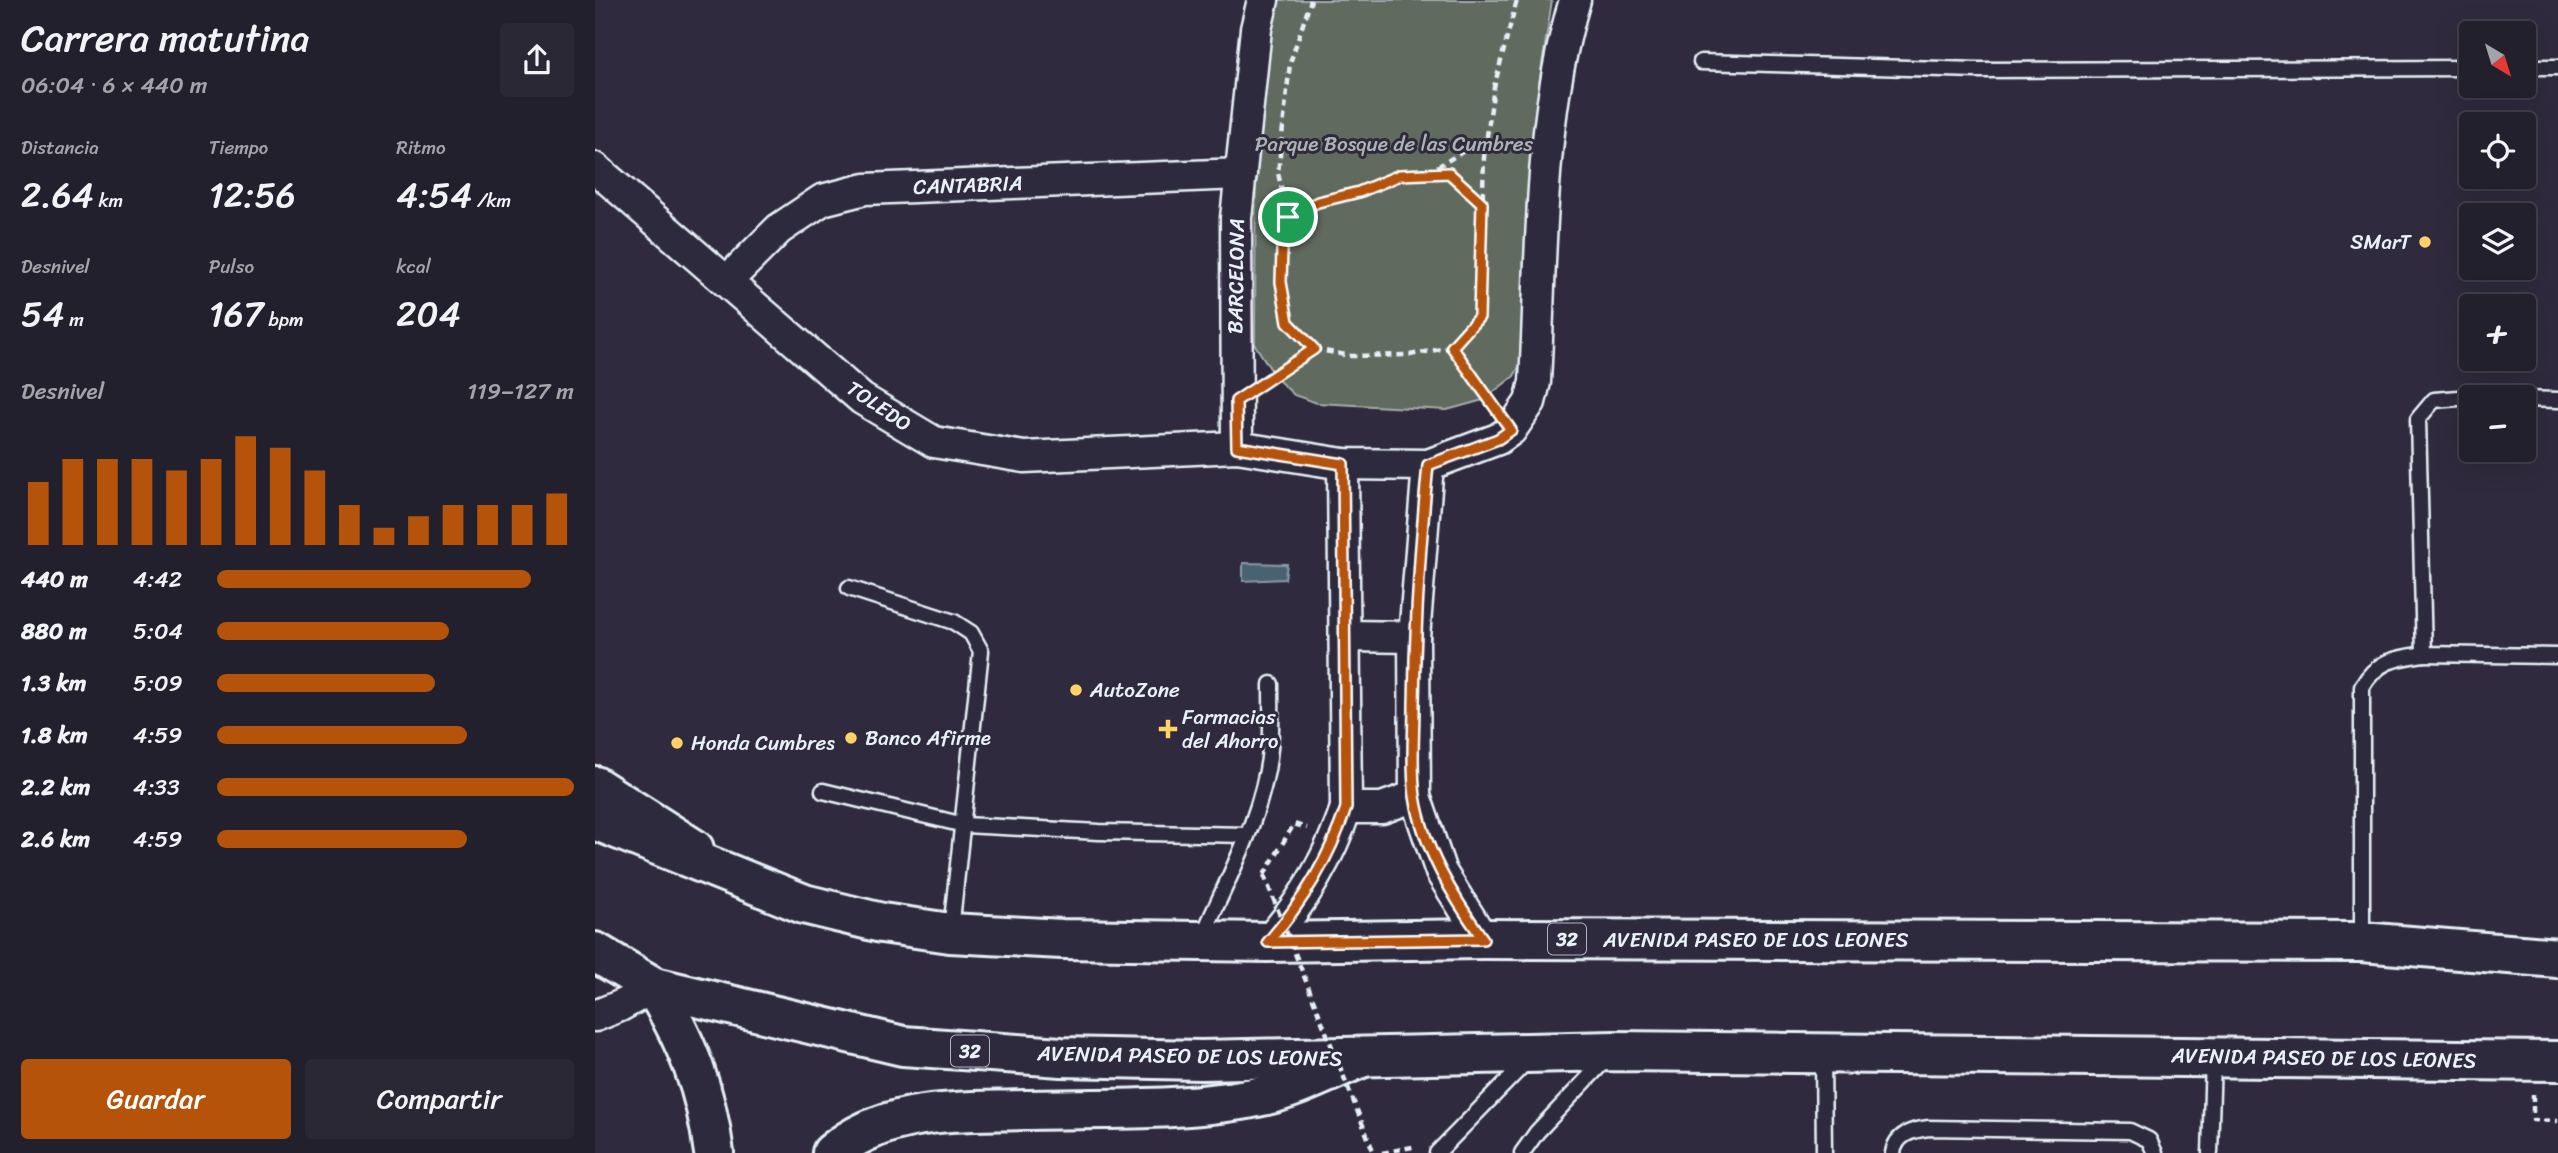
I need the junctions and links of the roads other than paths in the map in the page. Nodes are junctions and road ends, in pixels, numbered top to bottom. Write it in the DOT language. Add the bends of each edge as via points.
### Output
graph roads {
  1 [pos="1263,0"];
  2 [pos="1574,0"];
  3 [pos="1702,62"];
  4 [pos="2536,67"];
  5 [pos="2558,67"];
  6 [pos="2459,68"];
  7 [pos="595,168"];
  8 [pos="1241,174"];
  9 [pos="727,281"];
  10 [pos="2459,398"];
  11 [pos="2536,399"];
  12 [pos="2558,400"];
  13 [pos="1237,447"];
  14 [pos="1343,464"];
  15 [pos="1428,465"];
  16 [pos="849,588"];
  17 [pos="1346,636"];
  18 [pos="1415,637"];
  19 [pos="2424,654"];
  20 [pos="2558,656"];
  21 [pos="1271,684"];
  22 [pos="595,786"];
  23 [pos="823,791"];
  24 [pos="1415,796"];
  25 [pos="1346,808"];
  26 [pos="595,820"];
  27 [pos="964,825"];
  28 [pos="1247,835"];
  29 [pos="744,880"];
  30 [pos="950,933"];
  31 [pos="1483,939"];
  32 [pos="1200,941"];
  33 [pos="1268,942"];
  34 [pos="2362,942"];
  35 [pos="595,952"];
  36 [pos="2558,958"];
  37 [pos="654,987"];
  38 [pos="595,1016"];
  39 [pos="1614,1051"];
  40 [pos="1535,1052"];
  41 [pos="1823,1054"];
  42 [pos="2213,1055"];
  43 [pos="1361,1058"];
  44 [pos="2558,1061"];
  45 [pos="714,1153"];
  46 [pos="832,1153"];
  47 [pos="1437,1153"];
  48 [pos="1522,1153"];
  49 [pos="1824,1153"];
  50 [pos="1893,1153"];
  51 [pos="2155,1153"];
  52 [pos="2210,1153"];
  1 -- 8 [label="street, BARCELONA"];
  2 -- 15 [label="street" via="1562,43 1548,133 1535,382 1530,402 1511,430 1498,439"];
  3 -- 6 [label="lane" via="1977,70"];
  4 -- 5 [label="lane"];
  7 -- 9 [label="street, TOLEDO"];
  8 -- 9 [label="street, CANTABRIA" via="865,189 822,200 779,229"];
  8 -- 13 [label="street, BARCELONA" via="1236,218"];
  9 -- 13 [label="street, TOLEDO" via="862,400 934,442 1024,457"];
  10 -- 19 [label="lane" via="2434,400 2418,419"];
  11 -- 12 [label="lane"];
  13 -- 14 [label="street"];
  14 -- 15 [label="street"];
  14 -- 17 [label="street"];
  15 -- 18 [label="street"];
  16 -- 27 [label="lane" via="954,622 971,633 981,651"];
  17 -- 18 [label="street"];
  17 -- 25 [label="street"];
  18 -- 24 [label="street"];
  19 -- 20 [label="lane"];
  19 -- 34 [label="lane" via="2379,664 2362,687"];
  21 -- 28 [label="lane" via="1270,748"];
  22 -- 29 [label="main road"];
  23 -- 27 [label="lane"];
  24 -- 25 [label="street" via="1382,808"];
  24 -- 31 [label="street" via="1441,872"];
  25 -- 33 [label="street" via="1311,888"];
  26 -- 29 [label="main road, AVENIDA PASEO DE LOS LEONES / 32"];
  27 -- 28 [label="lane"];
  27 -- 30 [label="lane"];
  28 -- 32 [label="lane"];
  29 -- 30 [label="main road, AVENIDA PASEO DE LOS LEONES / 32" via="804,904"];
  30 -- 32 [label="main road, AVENIDA PASEO DE LOS LEONES / 32"];
  31 -- 33 [label="main road, AVENIDA PASEO DE LOS LEONES / 32"];
  31 -- 34 [label="main road, AVENIDA PASEO DE LOS LEONES / 32"];
  32 -- 33 [label="main road, AVENIDA PASEO DE LOS LEONES / 32"];
  34 -- 36 [label="main road, AVENIDA PASEO DE LOS LEONES / 32"];
  35 -- 37 [label="main road, AVENIDA PASEO DE LOS LEONES / 32"];
  37 -- 38 [label="street"];
  37 -- 43 [label="main road, AVENIDA PASEO DE LOS LEONES / 32" via="903,1046 1061,1057"];
  37 -- 45 [label="main road" via="683,1036 701,1085"];
  39 -- 40 [label="main road, AVENIDA PASEO DE LOS LEONES / 32"];
  39 -- 41 [label="main road, AVENIDA PASEO DE LOS LEONES / 32"];
  39 -- 48 [label="lane"];
  40 -- 43 [label="main road, AVENIDA PASEO DE LOS LEONES / 32"];
  40 -- 47 [label="lane"];
  41 -- 42 [label="main road, AVENIDA PASEO DE LOS LEONES / 32"];
  41 -- 49 [label="lane"];
  42 -- 44 [label="main road, AVENIDA PASEO DE LOS LEONES / 32"];
  42 -- 52 [label="lane"];
  43 -- 46 [label="main road" via="1262,1096 1171,1106 921,1113 861,1132"];
  50 -- 51 [label="lane" via="1901,1136 1929,1128 2130,1131 2149,1140"];
}
